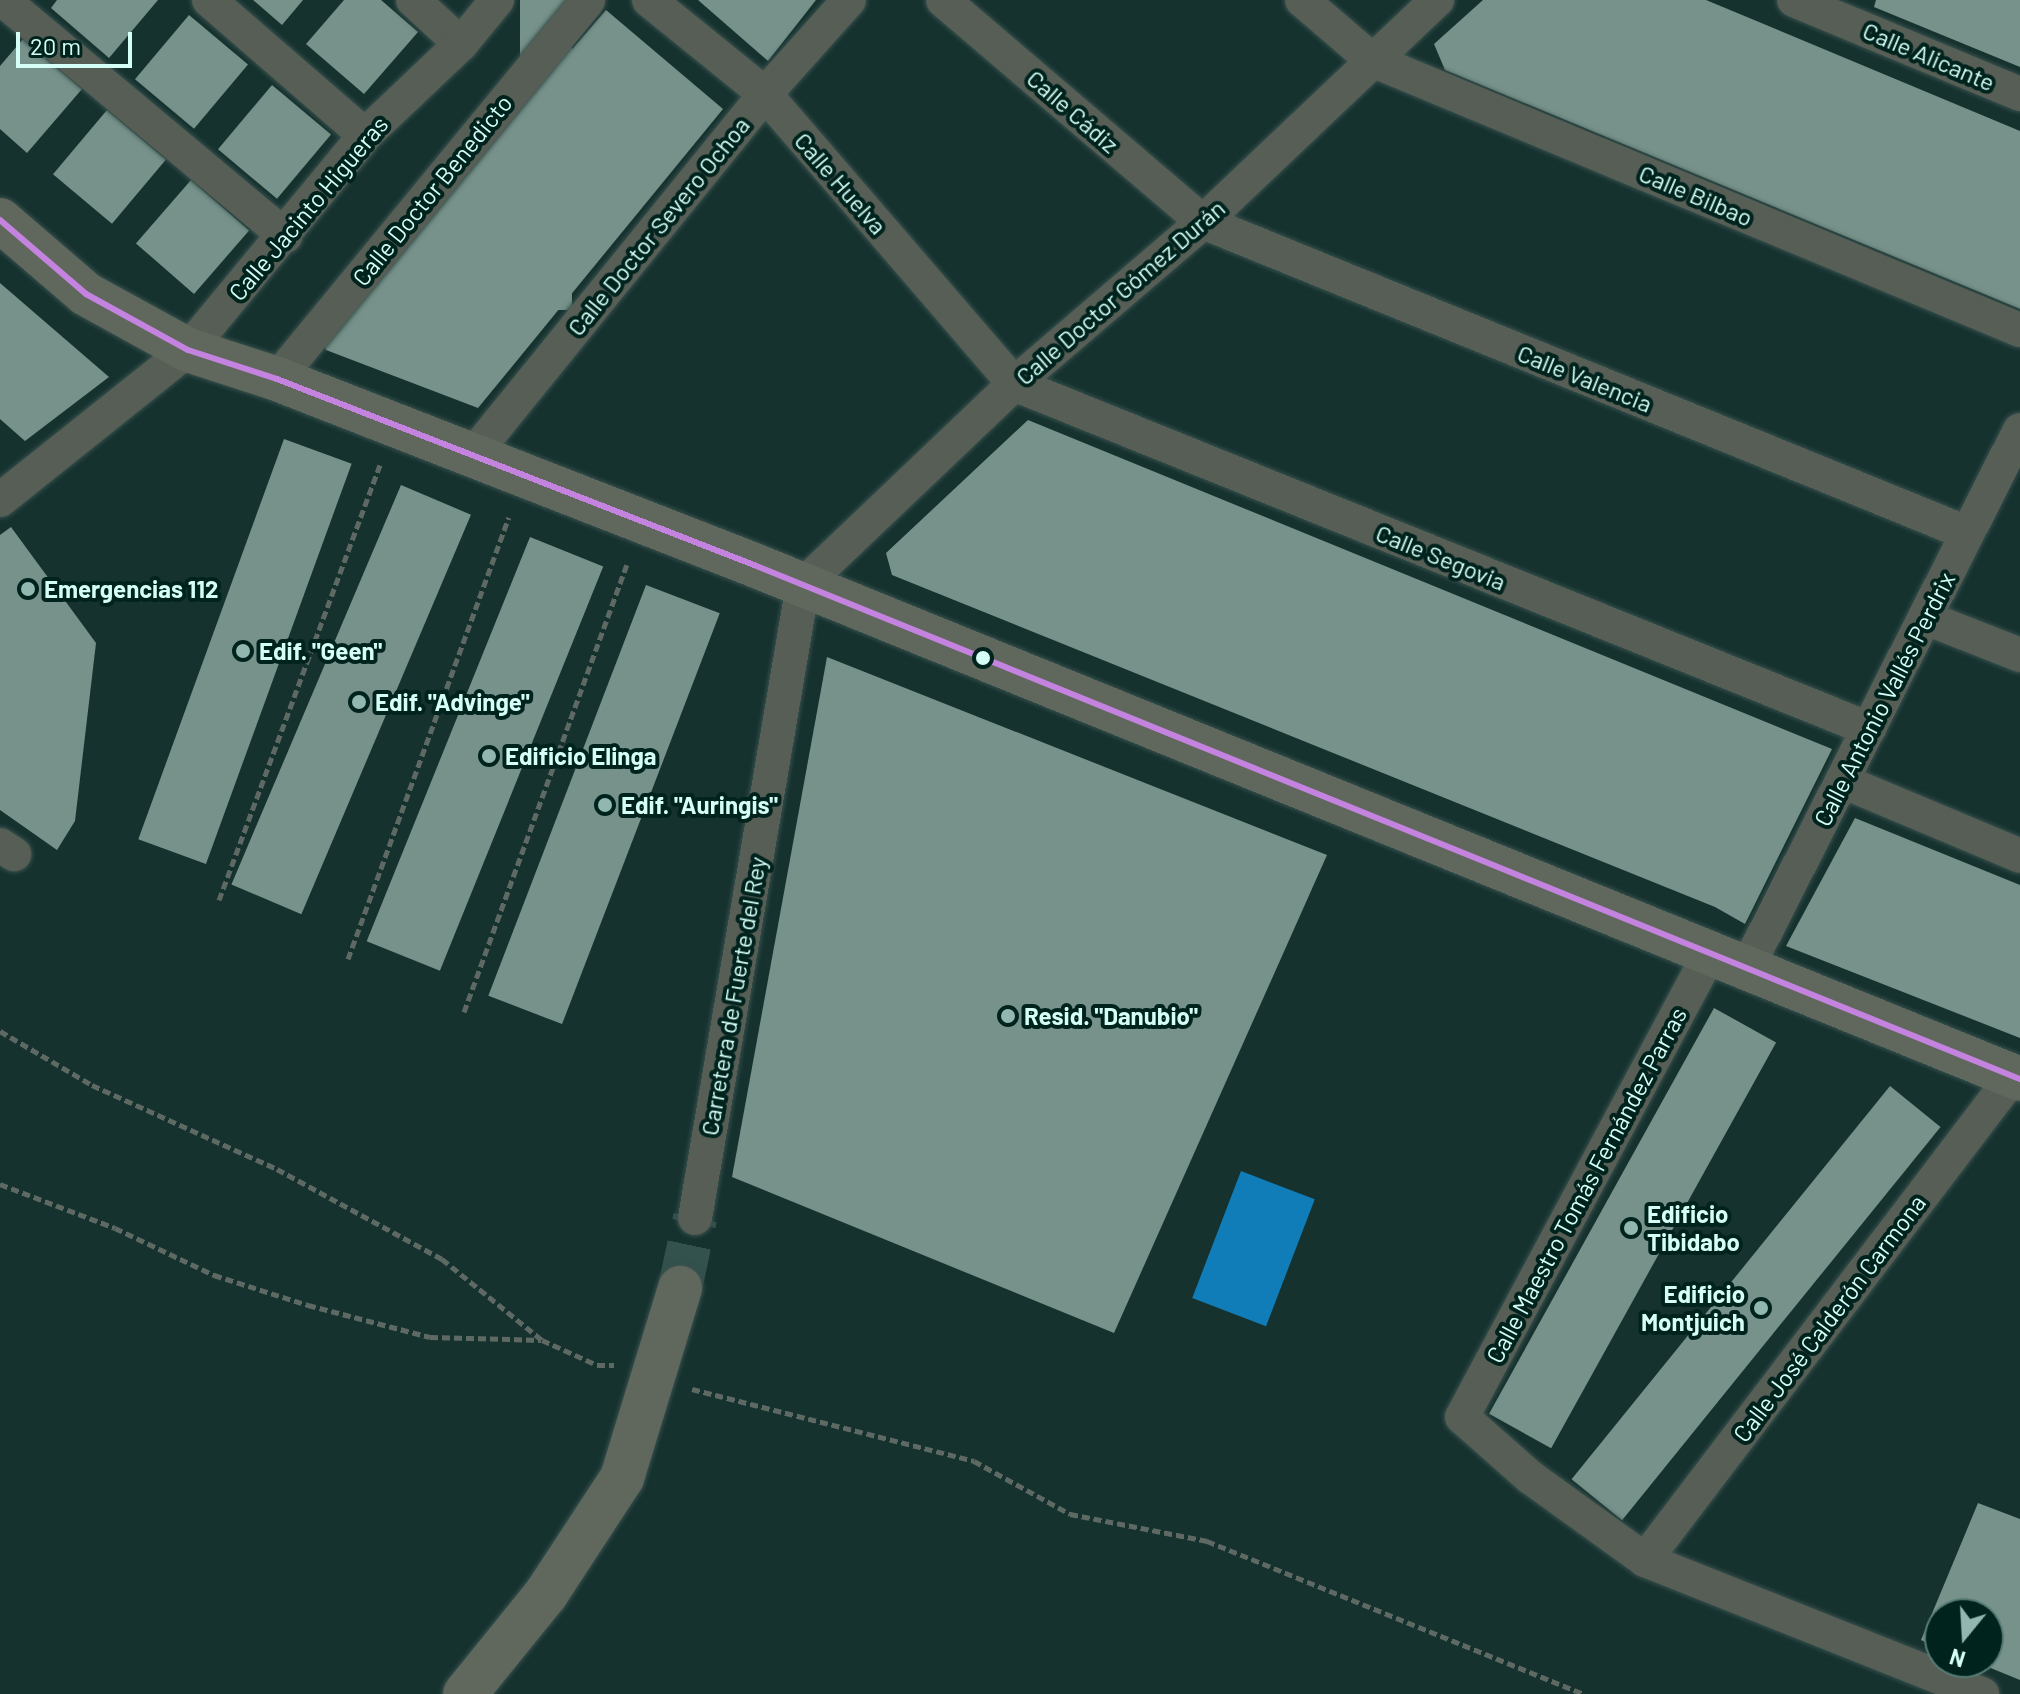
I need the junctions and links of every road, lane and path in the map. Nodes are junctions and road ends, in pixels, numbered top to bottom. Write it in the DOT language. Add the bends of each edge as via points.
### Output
graph roads {
  1 [pos="3,0"];
  2 [pos="209,0"];
  3 [pos="413,0"];
  4 [pos="497,0"];
  5 [pos="588,0"];
  6 [pos="649,0"];
  7 [pos="849,0"];
  8 [pos="943,0"];
  9 [pos="1302,0"];
  10 [pos="1437,0"];
  11 [pos="1794,0"];
  12 [pos="461,44"];
  13 [pos="1372,60"];
  14 [pos="765,94"];
  15 [pos="2020,94"];
  16 [pos="365,135"];
  17 [pos="0,220"];
  18 [pos="1203,222"];
  19 [pos="285,236"];
  20 [pos="2020,330"];
  21 [pos="188,350"];
  22 [pos="277,379"];
  23 [pos="1014,384"];
  24 [pos="2018,440"];
  25 [pos="472,456"];
  26 [pos="380,465"];
  27 [pos="0,500"];
  28 [pos="509,517"];
  29 [pos="1967,533"];
  30 [pos="627,565"];
  31 [pos="803,585"];
  32 [pos="1926,618"];
  33 [pos="2020,655"];
  34 [pos="1869,729"];
  35 [pos="1842,781"];
  36 [pos="2020,856"];
  37 [pos="219,900"];
  38 [pos="348,959"];
  39 [pos="1729,960"];
  40 [pos="464,1012"];
  41 [pos="0,1031"];
  42 [pos="2016,1077"];
  43 [pos="0,1184"];
  44 [pos="695,1218"];
  45 [pos="680,1288"];
  46 [pos="542,1340"];
  47 [pos="640,1373"];
  48 [pos="1645,1560"];
  49 [pos="465,1694"];
  50 [pos="1583,1694"];
  51 [pos="1982,1694"];
  1 -- 19 [label="street"];
  2 -- 16 [label="street"];
  3 -- 12 [label="street"];
  4 -- 12 [label="street, Calle Jacinto Higueras"];
  5 -- 22 [label="street, Calle Doctor Benedicto"];
  6 -- 14 [label="street, Calle Huelva"];
  7 -- 14 [label="street, Calle Doctor Severo Ochoa"];
  8 -- 18 [label="street, Calle Cádiz"];
  9 -- 13 [label="street, Calle Bilbao"];
  10 -- 13 [label="street, Calle Doctor Gómez Durán"];
  11 -- 15 [label="street, Calle Alicante"];
  12 -- 16 [label="street, Calle Jacinto Higueras"];
  13 -- 18 [label="street, Calle Doctor Gómez Durán"];
  13 -- 20 [label="street, Calle Bilbao"];
  14 -- 23 [label="street, Calle Huelva"];
  14 -- 25 [label="street, Calle Doctor Severo Ochoa"];
  16 -- 19 [label="street, Calle Jacinto Higueras"];
  17 -- 21 [label="street" via="86,294"];
  18 -- 23 [label="street, Calle Doctor Gómez Durán"];
  18 -- 29 [label="street, Calle Valencia"];
  19 -- 21 [label="street, Calle Jacinto Higueras"];
  21 -- 22 [label="street"];
  21 -- 27 [label="street, Calle Jacinto Higueras"];
  22 -- 25 [label="street"];
  23 -- 31 [label="street, Calle Doctor Gómez Durán"];
  23 -- 34 [label="street, Calle Segovia"];
  24 -- 29 [label="street, Calle Antonio Vallés Perdrix"];
  25 -- 31 [label="street"];
  26 -- 37 [label="path"];
  28 -- 38 [label="path"];
  29 -- 32 [label="street, Calle Antonio Vallés Perdrix"];
  30 -- 40 [label="path"];
  31 -- 39 [label="street"];
  31 -- 44 [label="street, Carretera de Fuerte del Rey"];
  32 -- 33 [label="street"];
  32 -- 34 [label="street, Calle Antonio Vallés Perdrix"];
  34 -- 35 [label="street, Calle Antonio Vallés Perdrix"];
  35 -- 36 [label="street"];
  35 -- 39 [label="street, Calle Antonio Vallés Perdrix"];
  39 -- 42 [label="street"];
  39 -- 48 [label="street, Calle Maestro Tomás Fernández Parras" via="1462,1417 1530,1477"];
  41 -- 46 [label="path" via="92,1085 277,1169 442,1259"];
  42 -- 48 [label="street, Calle José Calderón Carmona"];
  43 -- 46 [label="path" via="115,1228 214,1275 308,1305 430,1337"];
  45 -- 47 [label="street"];
  46 -- 47 [label="path" via="597,1365"];
  47 -- 49 [label="street" via="622,1478 546,1594"];
  47 -- 50 [label="path" via="974,1461 1070,1514 1207,1541"];
  48 -- 51 [label="street"];
}
